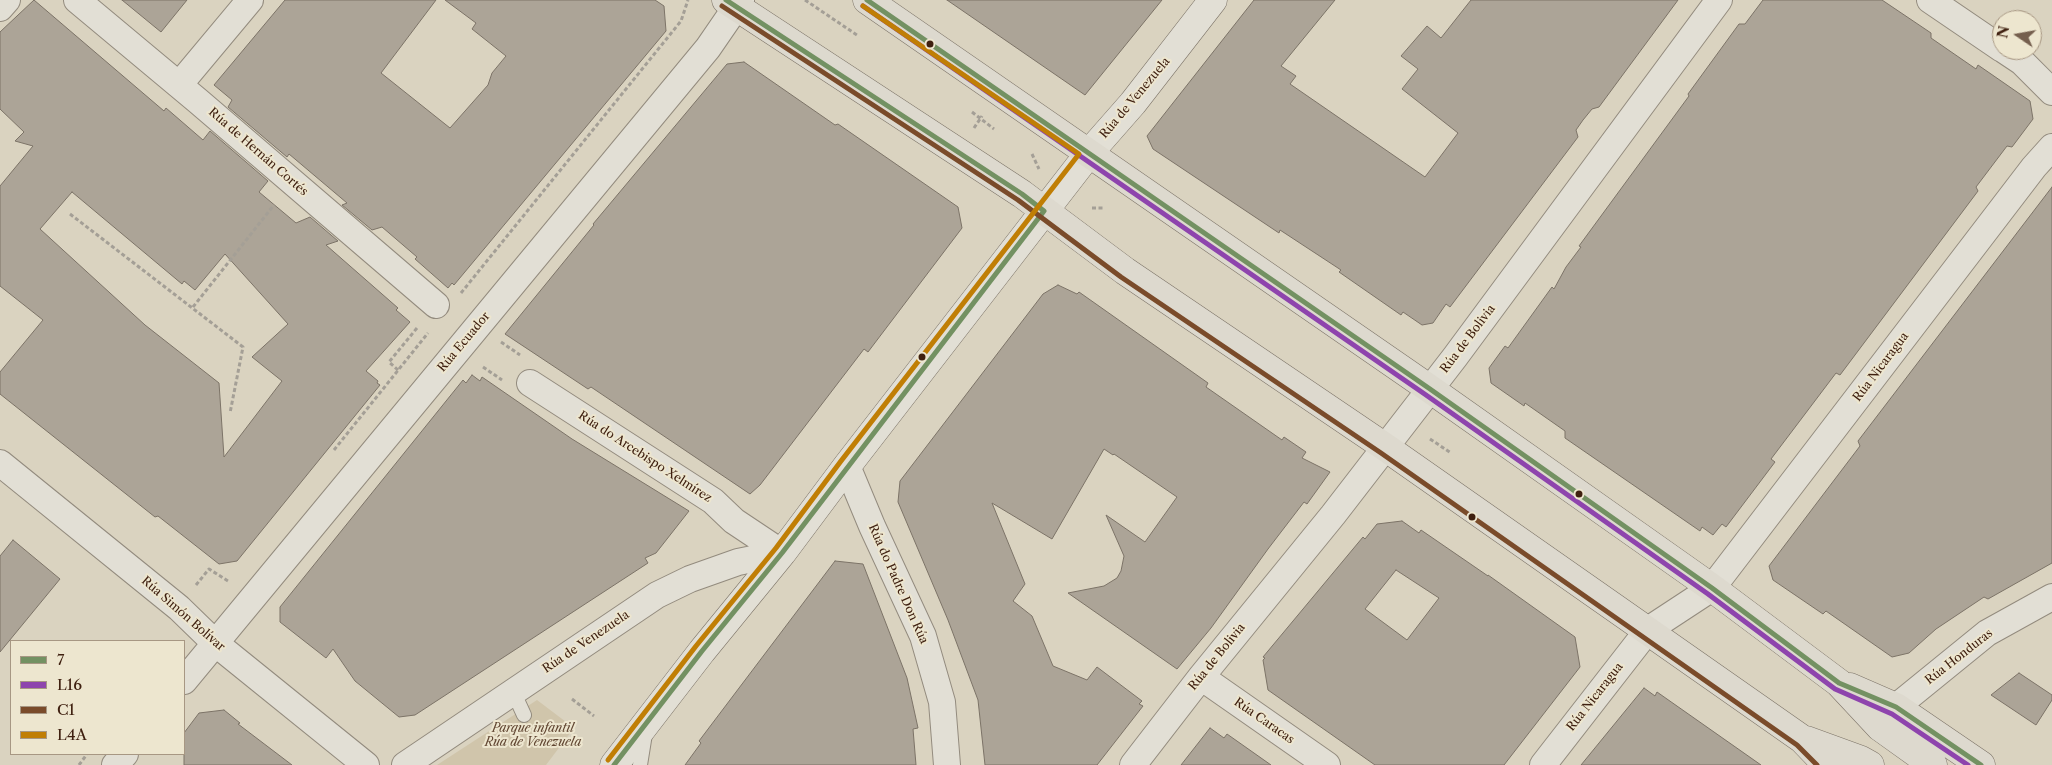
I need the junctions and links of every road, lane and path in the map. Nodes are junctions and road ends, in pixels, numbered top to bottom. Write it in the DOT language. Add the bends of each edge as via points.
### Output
graph roads {
  1 [pos="7,0"];
  2 [pos="77,0"];
  3 [pos="250,0"];
  4 [pos="806,0"];
  5 [pos="867,0"];
  6 [pos="1213,0"];
  7 [pos="1719,0"];
  8 [pos="1930,0"];
  9 [pos="734,2"];
  10 [pos="0,8"];
  11 [pos="858,35"];
  12 [pos="1992,42"];
  13 [pos="2019,60"];
  14 [pos="179,85"];
  15 [pos="2052,92"];
  16 [pos="972,112"];
  17 [pos="994,129"];
  18 [pos="2052,148"];
  19 [pos="1090,152"];
  20 [pos="1032,154"];
  21 [pos="1040,171"];
  22 [pos="276,202"];
  23 [pos="1089,208"];
  24 [pos="1103,208"];
  25 [pos="1044,211"];
  26 [pos="70,214"];
  27 [pos="193,307"];
  28 [pos="430,313"];
  29 [pos="496,338"];
  30 [pos="398,370"];
  31 [pos="528,371"];
  32 [pos="1430,389"];
  33 [pos="230,413"];
  34 [pos="1431,438"];
  35 [pos="1385,447"];
  36 [pos="1451,453"];
  37 [pos="0,463"];
  38 [pos="847,466"];
  39 [pos="782,553"];
  40 [pos="1712,588"];
  41 [pos="2052,597"];
  42 [pos="1648,630"];
  43 [pos="215,643"];
  44 [pos="1201,677"];
  45 [pos="185,680"];
  46 [pos="1839,683"];
  47 [pos="513,691"];
  48 [pos="572,699"];
  49 [pos="1896,707"];
  50 [pos="524,715"];
  51 [pos="594,716"];
  52 [pos="646,723"];
  53 [pos="1802,739"];
  54 [pos="87,755"];
  55 [pos="123,755"];
  56 [pos="79,765"];
  57 [pos="115,765"];
  58 [pos="366,765"];
  59 [pos="405,765"];
  60 [pos="614,765"];
  61 [pos="640,765"];
  62 [pos="947,765"];
  63 [pos="1133,765"];
  64 [pos="1327,765"];
  65 [pos="1543,765"];
  66 [pos="1827,765"];
  67 [pos="1870,765"];
  68 [pos="1933,765"];
  69 [pos="1981,765"];
  1 -- 10 [label="street"];
  2 -- 14 [label="street, Rúa de Hernán Cortés"];
  3 -- 14 [label="street"];
  4 -- 11 [label="path"];
  5 -- 19 [label="main road"];
  6 -- 19 [label="main road, Rúa de Venezuela" via="1133,103"];
  7 -- 32 [label="street, Rúa de Bolivia"];
  8 -- 12 [label="street"];
  9 -- 25 [label="main road"];
  9 -- 43 [label="street, Rúa Ecuador" via="708,48"];
  13 -- 15 [label="street"];
  14 -- 28 [label="street, Rúa de Hernán Cortés"];
  16 -- 17 [label="path"];
  18 -- 40 [label="street, Rúa Nicaragua" via="2034,167"];
  19 -- 25 [label="main road, Rúa de Venezuela"];
  19 -- 32 [label="main road"];
  20 -- 21 [label="path"];
  22 -- 27 [label="path"];
  23 -- 24 [label="path"];
  25 -- 35 [label="main road" via="1125,271"];
  25 -- 38 [label="main road, Rúa de Venezuela"];
  26 -- 27 [label="path"];
  27 -- 33 [label="path" via="244,346"];
  28 -- 30 [label="path" via="389,362"];
  29 -- 31 [label="path"];
  31 -- 39 [label="street, Rúa do Arcebispo Xelmírez"];
  32 -- 35 [label="street, Rúa de Bolivia"];
  32 -- 40 [label="main road"];
  34 -- 36 [label="path"];
  35 -- 42 [label="main road"];
  35 -- 44 [label="street, Rúa de Bolivia"];
  37 -- 43 [label="street, Rúa Simón Bolívar" via="179,608"];
  38 -- 39 [label="main road, Rúa de Venezuela"];
  38 -- 62 [label="street, Rúa do Padre Don Rúa" via="923,636 942,702"];
  39 -- 47 [label="street, Rúa de Venezuela" via="738,562 657,595"];
  39 -- 52 [label="main road, Rúa de Venezuela"];
  40 -- 42 [label="street, Rúa Nicaragua"];
  40 -- 46 [label="main road"];
  41 -- 49 [label="street, Rúa Honduras" via="1987,633"];
  42 -- 53 [label="main road"];
  42 -- 65 [label="street, Rúa Nicaragua"];
  43 -- 45 [label="street, Rúa Ecuador"];
  43 -- 58 [label="street, Rúa Simón Bolívar"];
  44 -- 63 [label="street, Rúa de Bolivia"];
  44 -- 64 [label="street, Rúa Caracas"];
  46 -- 49 [label="main road"];
  46 -- 68 [label="main road" via="1880,727"];
  47 -- 50 [label="lane"];
  47 -- 59 [label="street, Rúa de Venezuela"];
  48 -- 51 [label="path"];
  49 -- 69 [label="main road"];
  52 -- 60 [label="main road, Rúa de Venezuela"];
  52 -- 61 [label="lane"];
  53 -- 66 [label="main road"];
  53 -- 67 [label="main road"];
  54 -- 56 [label="path"];
  55 -- 57 [label="street"];
}
